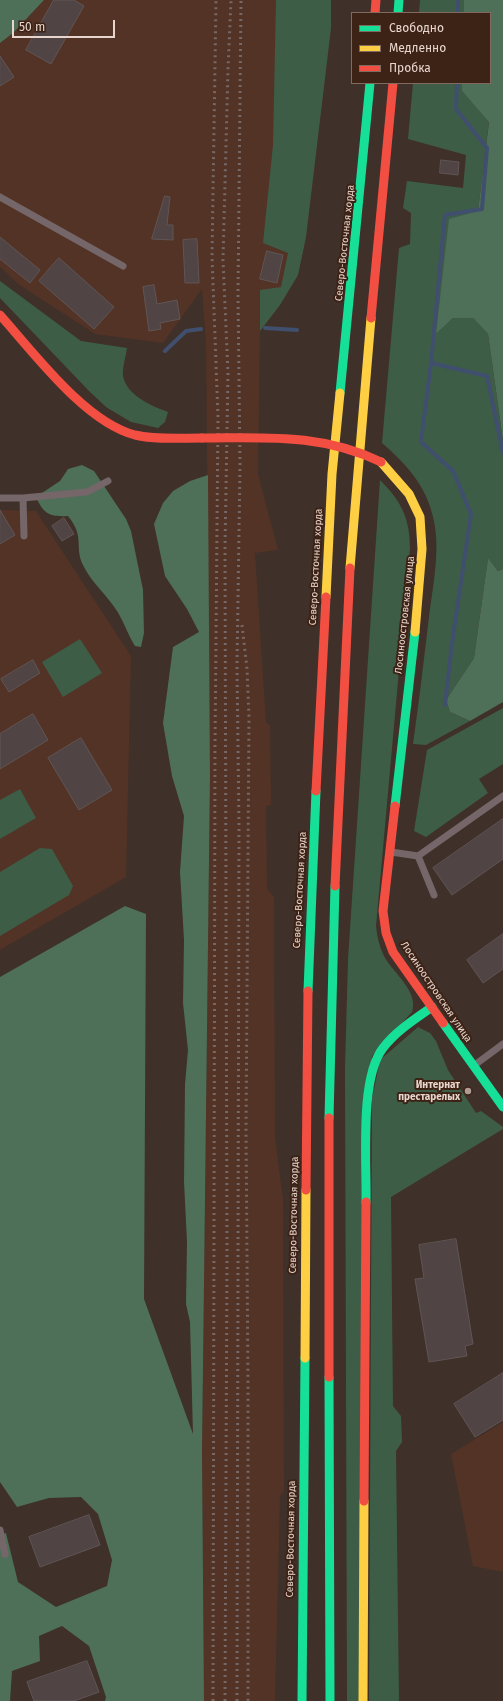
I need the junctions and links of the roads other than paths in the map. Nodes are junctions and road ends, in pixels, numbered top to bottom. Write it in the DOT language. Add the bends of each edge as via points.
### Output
graph roads {
  1 [pos="376,0"];
  2 [pos="399,0"];
  3 [pos="375,12"];
  4 [pos="398,12"];
  5 [pos="370,84"];
  6 [pos="393,84"];
  7 [pos="0,197"];
  8 [pos="123,266"];
  9 [pos="0,315"];
  10 [pos="108,481"];
  11 [pos="0,498"];
  12 [pos="23,498"];
  13 [pos="24,536"];
  14 [pos="503,796"];
  15 [pos="389,851"];
  16 [pos="418,856"];
  17 [pos="434,895"];
  18 [pos="432,1007"];
  19 [pos="503,1044"];
  20 [pos="473,1066"];
  21 [pos="503,1107"];
  22 [pos="0,1530"];
  23 [pos="6,1554"];
  24 [pos="302,1701"];
  25 [pos="330,1701"];
  26 [pos="363,1701"];
  1 -- 3 [label="main road"];
  2 -- 4 [label="main road"];
  5 -- 24 [label="main road, Северо-Восточная хорда" via="332,474 308,953"];
  6 -- 25 [label="main road" via="348,586 332,940 329,1066"];
  7 -- 8 [label="lane"];
  9 -- 15 [label="main road, Лосиноостровская улица, bridge" via="87,408 127,432 156,438 331,442 352,448 381,462 409,494 420,517 422,549 419,601"];
  10 -- 12 [label="lane" via="87,492"];
  11 -- 12 [label="lane"];
  12 -- 13 [label="lane"];
  14 -- 16 [label="lane"];
  15 -- 16 [label="lane"];
  15 -- 18 [label="main road, Лосиноостровская улица" via="384,910 386,933 393,952"];
  16 -- 17 [label="lane"];
  18 -- 20 [label="main road, Лосиноостровская улица"];
  18 -- 26 [label="main road" via="392,1037 383,1047 376,1058 369,1080 367,1098"];
  19 -- 20 [label="lane"];
  20 -- 21 [label="main road, Лосиноостровская улица"];
  22 -- 23 [label="lane"];
}
